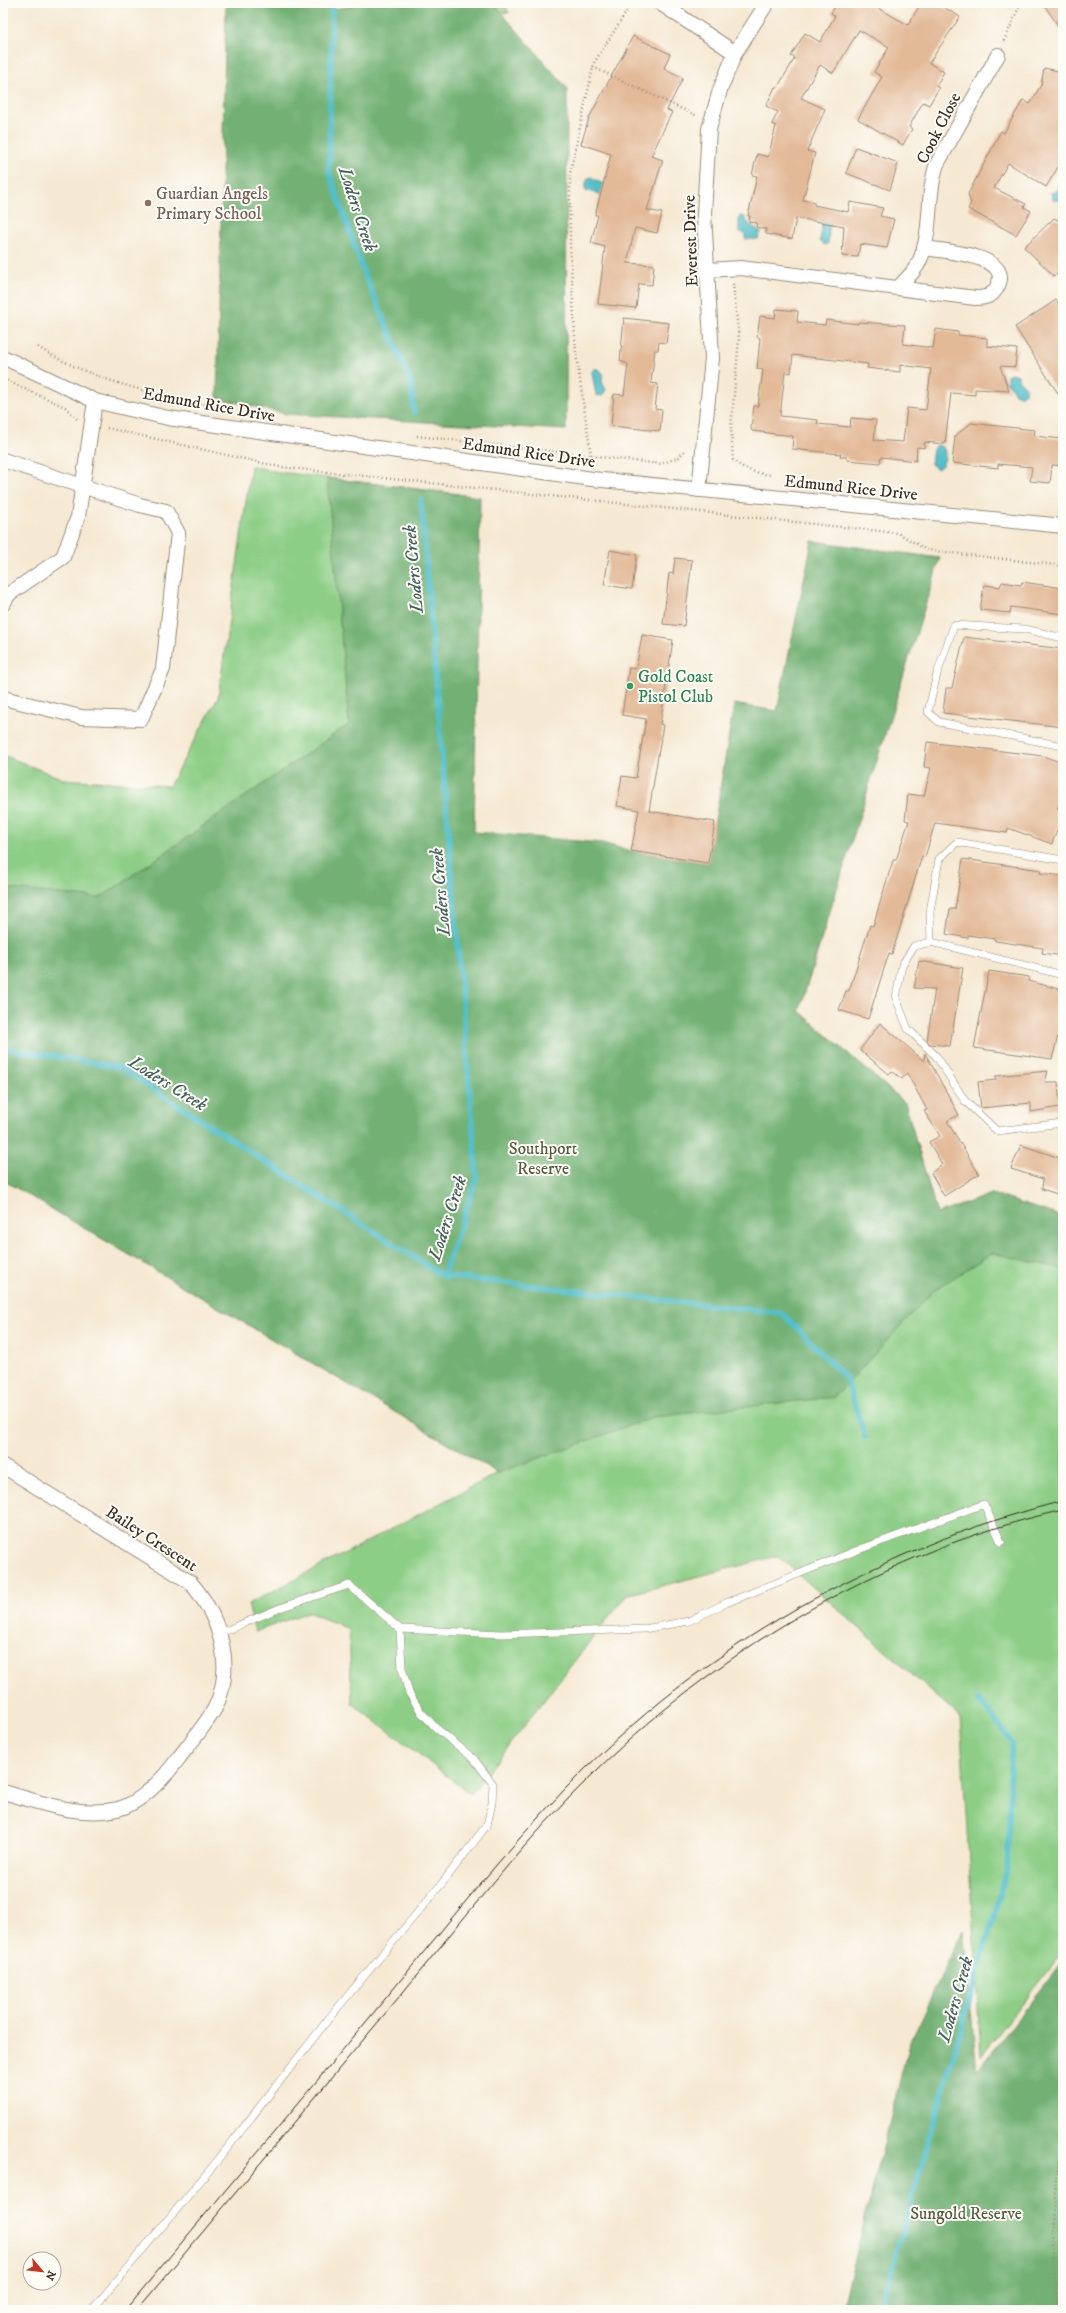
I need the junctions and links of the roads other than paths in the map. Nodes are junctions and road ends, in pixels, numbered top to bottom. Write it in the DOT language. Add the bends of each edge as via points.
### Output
graph roads {
  1 [pos="660,3"];
  2 [pos="767,3"];
  3 [pos="736,53"];
  4 [pos="998,55"];
  5 [pos="924,248"];
  6 [pos="707,270"];
  7 [pos="900,286"];
  8 [pos="3,357"];
  9 [pos="95,400"];
  10 [pos="3,460"];
  11 [pos="82,486"];
  12 [pos="699,490"];
  13 [pos="1063,526"];
  14 [pos="3,604"];
  15 [pos="1063,638"];
  16 [pos="3,698"];
  17 [pos="1063,746"];
  18 [pos="1063,860"];
  19 [pos="931,942"];
  20 [pos="1063,975"];
  21 [pos="1063,1124"];
  22 [pos="3,1466"];
  23 [pos="1001,1542"];
  24 [pos="400,1629"];
  25 [pos="220,1633"];
  26 [pos="3,1792"];
  27 [pos="92,2310"];
  1 -- 3 [label="street"];
  2 -- 3 [label="street, Everest Drive"];
  3 -- 6 [label="street, Everest Drive" via="710,122 704,214"];
  4 -- 5 [label="street, Cook Close" via="937,164 932,179"];
  5 -- 7 [label="street, Cook Close" via="920,261"];
  5 -- 7 [label="street" via="989,260 999,272 997,288 982,298"];
  6 -- 7 [label="street" via="731,268"];
  6 -- 12 [label="street, Everest Drive" via="712,358"];
  8 -- 9 [label="street, Edmund Rice Drive"];
  9 -- 11 [label="street"];
  9 -- 12 [label="street, Edmund Rice Drive" via="168,418 592,479"];
  10 -- 11 [label="street"];
  11 -- 14 [label="street" via="78,517 63,557 9,594"];
  11 -- 16 [label="street" via="166,511 178,533 163,669 141,719 81,717"];
  12 -- 13 [label="street, Edmund Rice Drive"];
  15 -- 17 [label="lane" via="1026,629 954,625 937,674 928,712 939,722"];
  18 -- 19 [label="lane" via="957,842 939,859 930,912"];
  19 -- 20 [label="lane"];
  19 -- 21 [label="lane" via="914,946 902,965 896,998 908,1029 937,1057 965,1100 997,1131"];
  22 -- 25 [label="street, Bailey Crescent" via="190,1582 204,1598"];
  23 -- 24 [label="lane" via="984,1504 858,1550 726,1603 689,1621 644,1629 510,1633"];
  24 -- 25 [label="lane" via="349,1585 280,1608"];
  24 -- 27 [label="lane" via="402,1668 409,1693 421,1712 436,1728 474,1759 493,1784 487,1825 444,1882 330,2017 218,2160"];
  25 -- 26 [label="street, Bailey Crescent" via="223,1674 215,1708 158,1784 140,1798 120,1809 95,1812 64,1809"];
}
